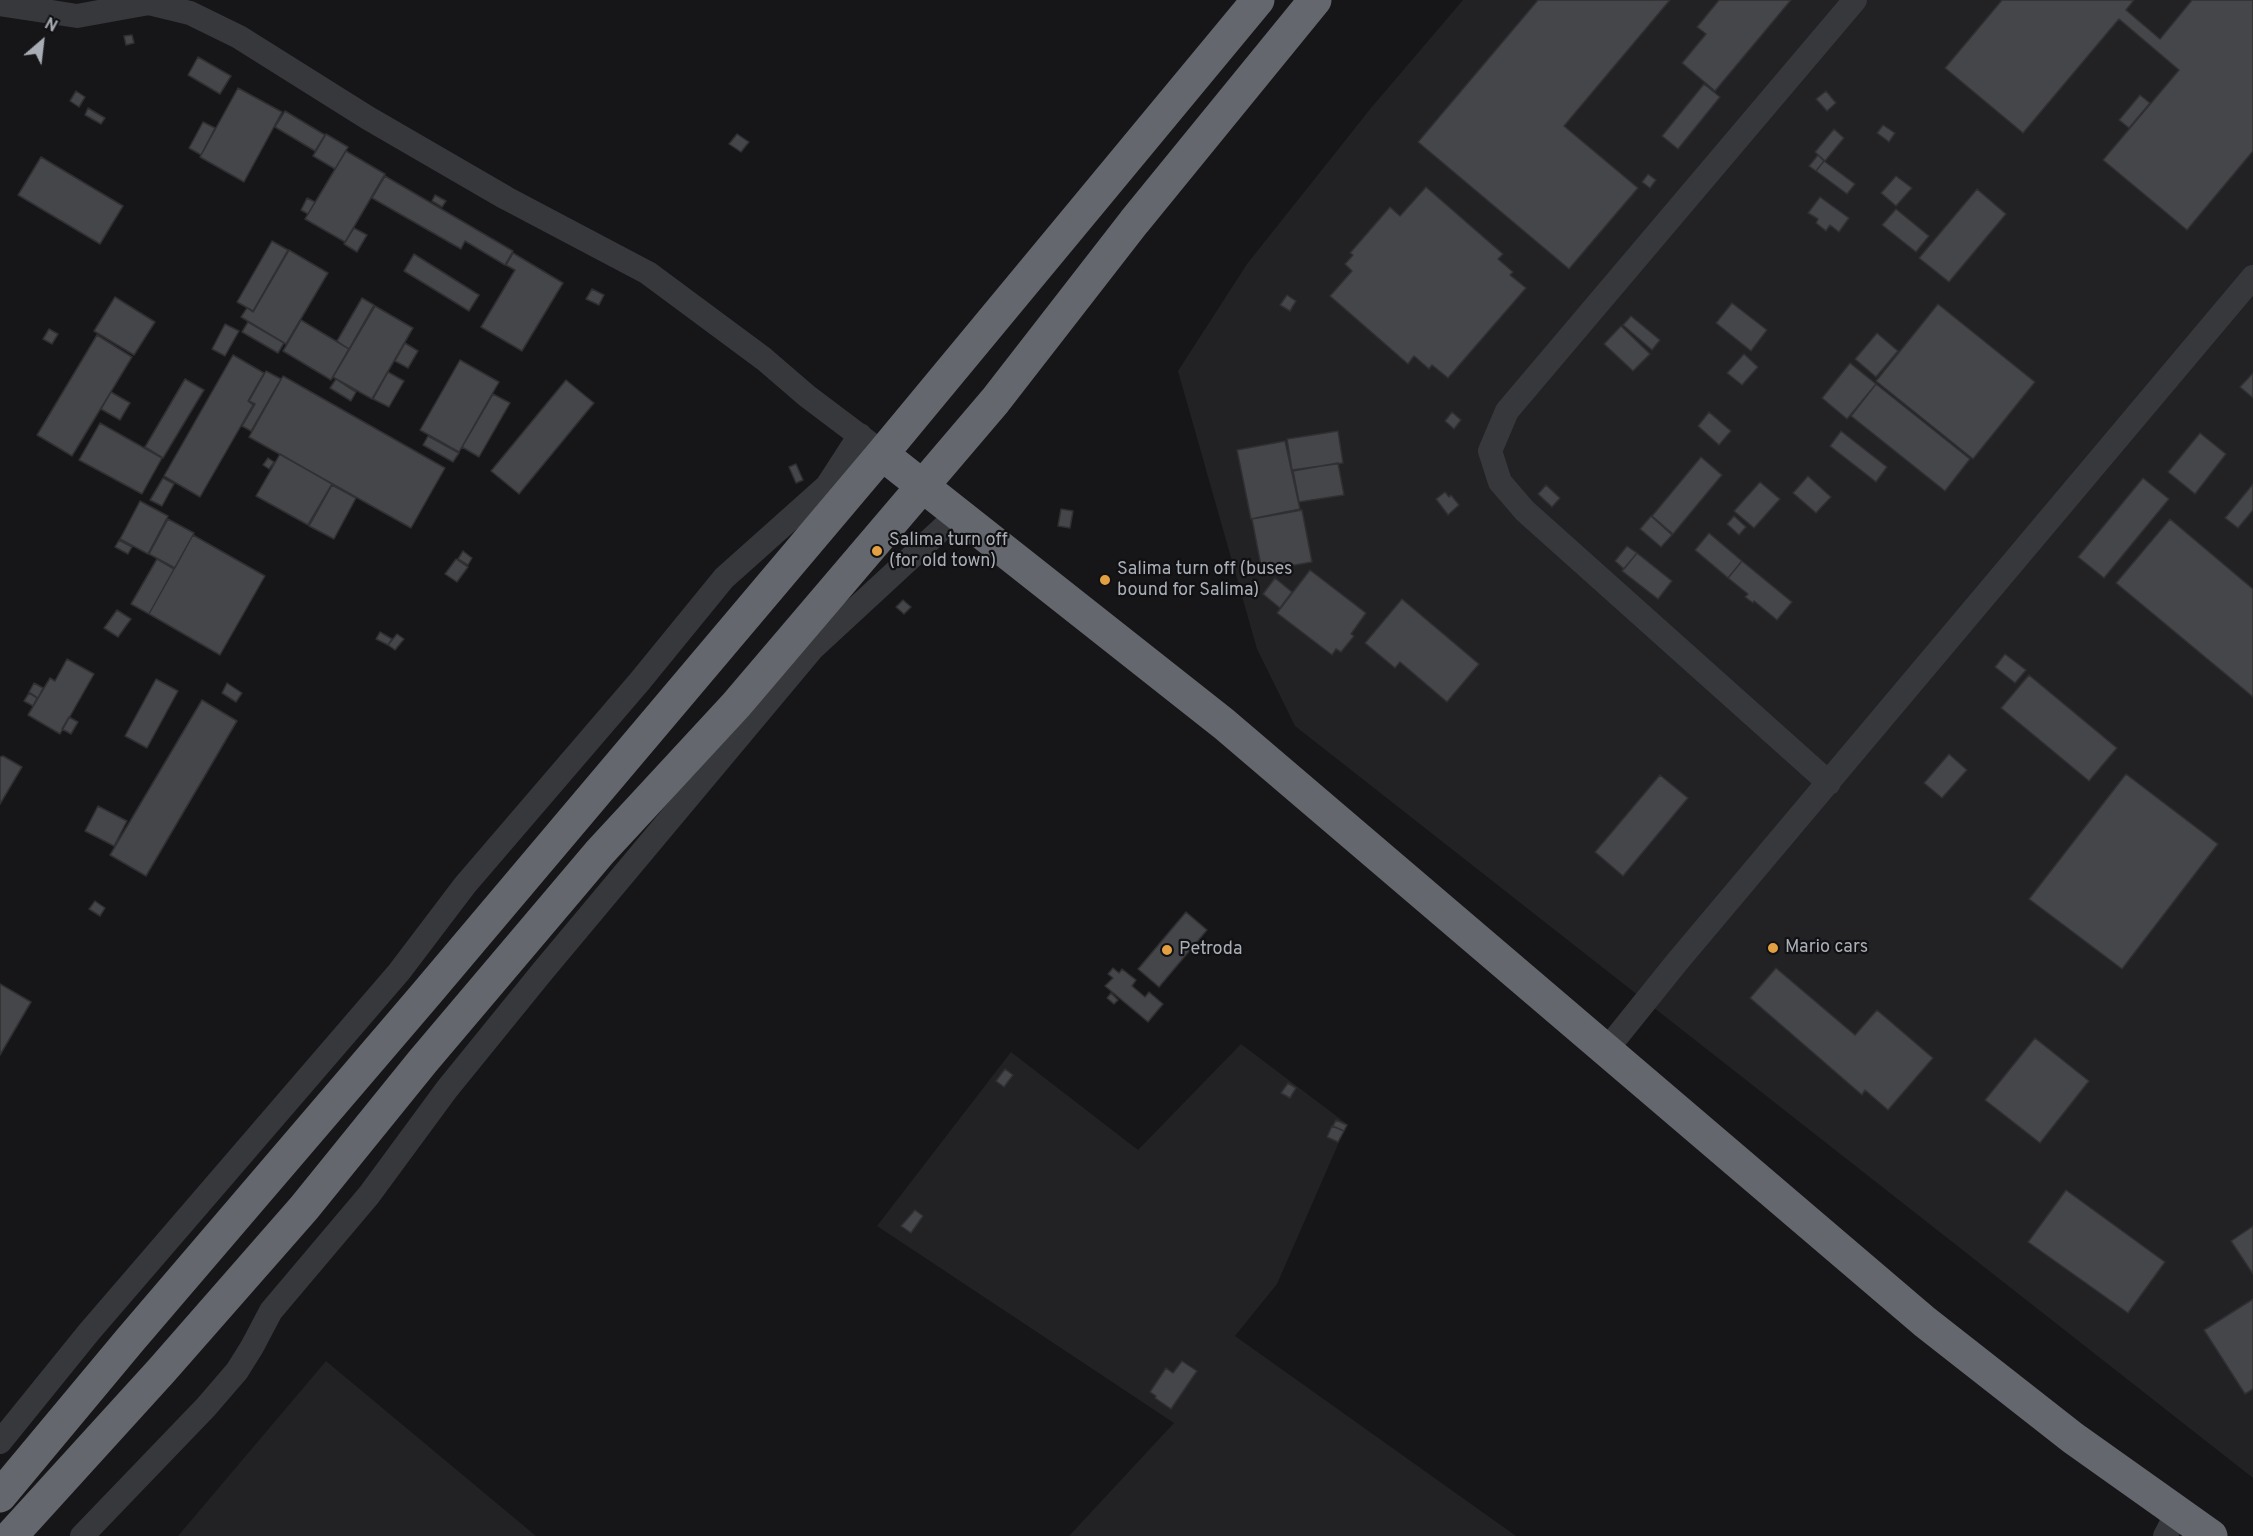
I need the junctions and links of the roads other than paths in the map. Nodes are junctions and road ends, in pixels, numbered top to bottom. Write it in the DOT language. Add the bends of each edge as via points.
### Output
graph roads {
  1 [pos="1258,0"];
  2 [pos="1315,0"];
  3 [pos="1855,0"];
  4 [pos="0,4"];
  5 [pos="2253,277"];
  6 [pos="871,445"];
  7 [pos="922,486"];
  8 [pos="957,515"];
  9 [pos="1829,783"];
  10 [pos="1607,1049"];
  11 [pos="0,1442"];
  12 [pos="0,1496"];
  13 [pos="2171,1525"];
  14 [pos="11,1536"];
  15 [pos="82,1536"];
  16 [pos="2211,1536"];
  1 -- 6 [label="highway"];
  2 -- 7 [label="highway"];
  3 -- 9 [label="street" via="1507,411 1490,451 1500,482 1525,511"];
  4 -- 6 [label="street" via="77,16 149,3 190,12 239,37 506,198 648,273"];
  5 -- 9 [label="street"];
  6 -- 7 [label="highway"];
  6 -- 11 [label="street" via="724,578 465,885 399,972 89,1332"];
  6 -- 12 [label="highway" via="434,985"];
  7 -- 8 [label="highway"];
  7 -- 14 [label="highway" via="736,705 600,852 297,1217"];
  8 -- 10 [label="highway" via="1224,724"];
  8 -- 15 [label="street" via="812,649 447,1089 369,1195 271,1311 237,1371"];
  9 -- 10 [label="street"];
  10 -- 13 [label="highway" via="1925,1322 2073,1438"];
  13 -- 16 [label="highway"];
}
